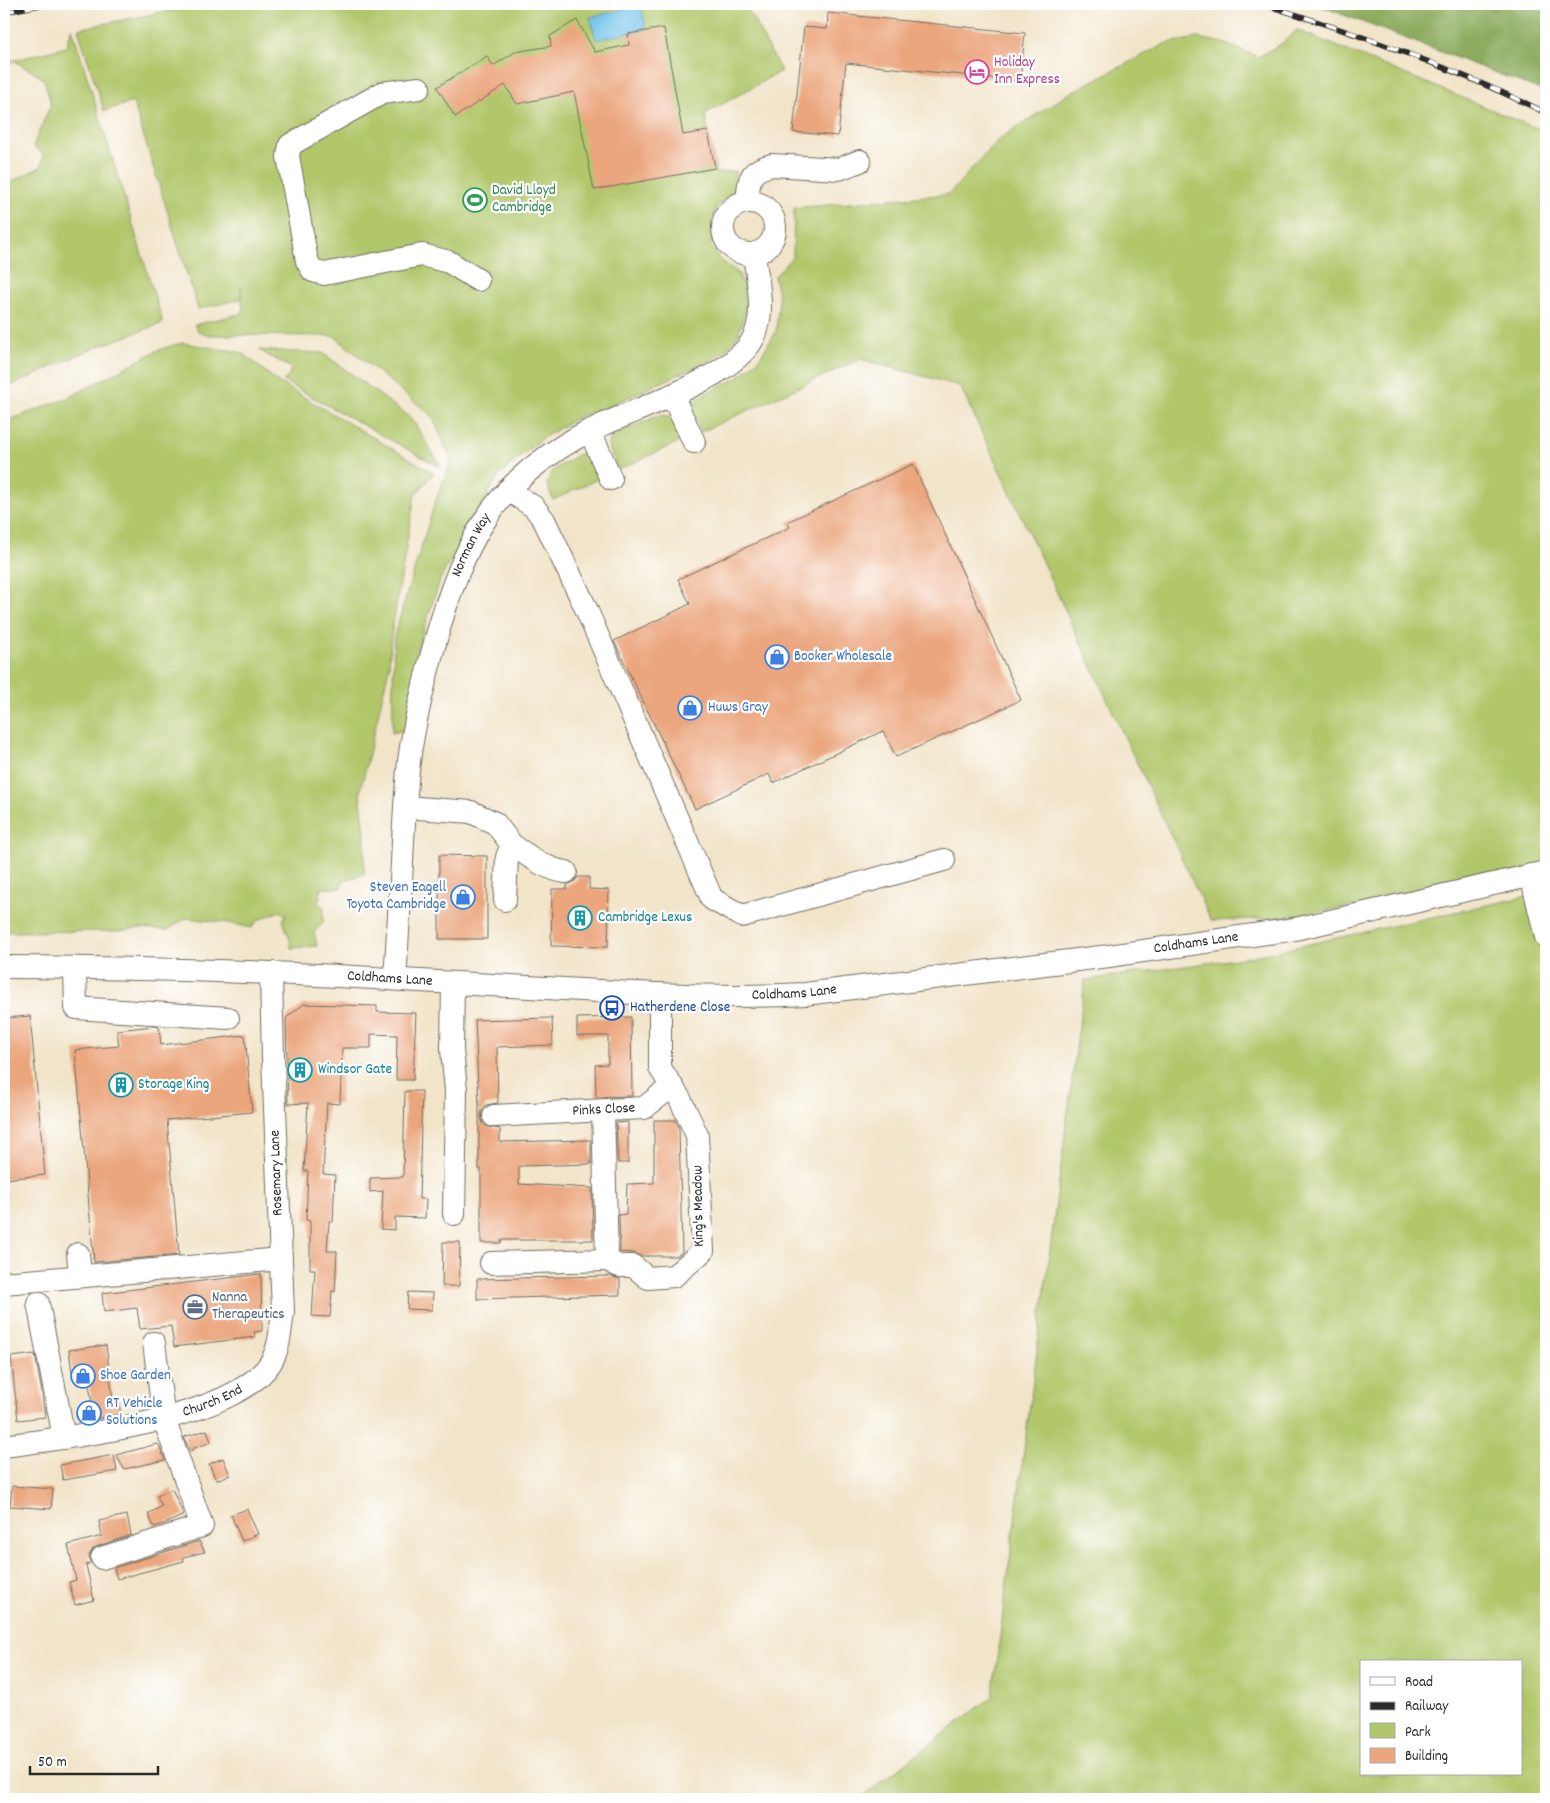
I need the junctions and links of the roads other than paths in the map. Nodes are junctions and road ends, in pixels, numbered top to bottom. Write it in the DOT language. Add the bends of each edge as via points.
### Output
graph roads {
  1 [pos="419,88"];
  2 [pos="860,161"];
  3 [pos="747,201"];
  4 [pos="754,254"];
  5 [pos="478,280"];
  6 [pos="672,395"];
  7 [pos="590,431"];
  8 [pos="694,442"];
  9 [pos="611,479"];
  10 [pos="508,490"];
  11 [pos="405,807"];
  12 [pos="512,845"];
  13 [pos="944,860"];
  14 [pos="566,872"];
  15 [pos="1539,873"];
  16 [pos="505,900"];
  17 [pos="1546,937"];
  18 [pos="4,967"];
  19 [pos="74,968"];
  20 [pos="271,974"];
  21 [pos="395,979"];
  22 [pos="454,983"];
  23 [pos="660,994"];
  24 [pos="228,1018"];
  25 [pos="672,1086"];
  26 [pos="603,1111"];
  27 [pos="494,1116"];
  28 [pos="454,1214"];
  29 [pos="78,1254"];
  30 [pos="281,1259"];
  31 [pos="607,1260"];
  32 [pos="491,1263"];
  33 [pos="80,1276"];
  34 [pos="4,1283"];
  35 [pos="38,1303"];
  36 [pos="60,1339"];
  37 [pos="154,1343"];
  38 [pos="266,1369"];
  39 [pos="164,1419"];
  40 [pos="72,1436"];
  41 [pos="4,1446"];
  42 [pos="102,1558"];
  1 -- 5 [label="street" via="382,93 290,145 288,156 307,261 313,271 324,274 422,255 449,262"];
  2 -- 3 [label="street" via="839,169 772,165 761,168 750,177"];
  3 -- 4 [label="street" via="767,208 776,226 768,247"];
  3 -- 4 [label="street" via="730,209 723,234 733,248"];
  4 -- 6 [label="street, Norman Way" via="760,295 760,317 754,337 729,365"];
  6 -- 7 [label="street, Norman Way"];
  6 -- 8 [label="street"];
  7 -- 9 [label="street"];
  7 -- 10 [label="street, Norman Way" via="552,452"];
  10 -- 11 [label="street, Norman Way" via="473,541 441,618 420,696 410,750"];
  10 -- 13 [label="street" via="534,507 544,520 588,613 712,899 742,916"];
  11 -- 12 [label="street" via="471,812 495,823"];
  11 -- 21 [label="street, Norman Way"];
  12 -- 14 [label="street" via="544,866"];
  12 -- 16 [label="street" via="507,857"];
  15 -- 17 [label="street"];
  15 -- 23 [label="street, Coldhams Lane" via="1295,929 1109,956 805,994"];
  18 -- 19 [label="street, Coldhams Lane"];
  19 -- 20 [label="street, Coldhams Lane"];
  19 -- 24 [label="street" via="76,1008"];
  20 -- 21 [label="street, Coldhams Lane"];
  20 -- 30 [label="street, Rosemary Lane"];
  21 -- 22 [label="street, Coldhams Lane"];
  22 -- 23 [label="street, Coldhams Lane"];
  22 -- 28 [label="street"];
  23 -- 25 [label="street" via="660,1068"];
  25 -- 26 [label="street, Pinks Close" via="644,1108"];
  25 -- 31 [label="street, King's Meadow" via="698,1136 703,1250 674,1276 648,1278 633,1266 619,1266"];
  26 -- 27 [label="street, Pinks Close"];
  26 -- 31 [label="street"];
  29 -- 33 [label="street"];
  30 -- 33 [label="street"];
  30 -- 38 [label="street, Rosemary Lane" via="282,1322 278,1350"];
  31 -- 32 [label="street, King's Meadow"];
  33 -- 34 [label="street"];
  35 -- 40 [label="street"];
  36 -- 40 [label="street"];
  37 -- 39 [label="street"];
  38 -- 39 [label="street, Church End" via="249,1385 227,1398"];
  39 -- 40 [label="street, Church End"];
  39 -- 42 [label="street" via="202,1526"];
  40 -- 41 [label="street, Church End"];
}
